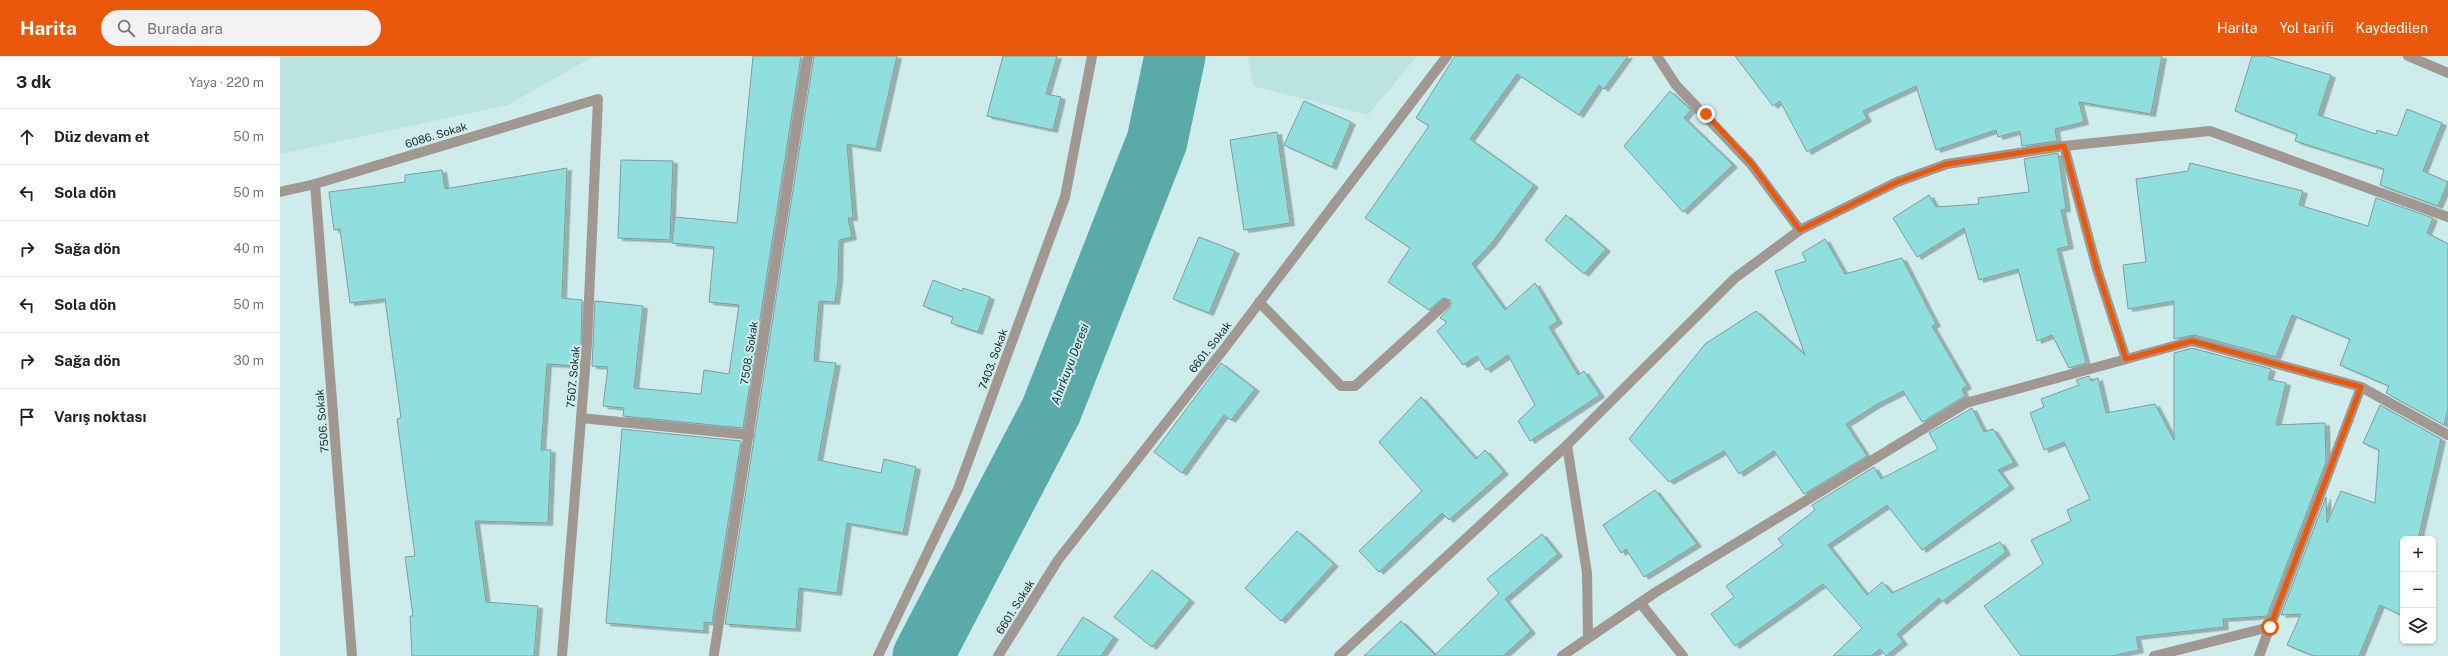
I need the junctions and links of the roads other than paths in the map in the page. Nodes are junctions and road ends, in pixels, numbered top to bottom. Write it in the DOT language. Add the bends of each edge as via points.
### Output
graph roads {
  1 [pos="808,56"];
  2 [pos="1092,56"];
  3 [pos="1447,56"];
  4 [pos="1657,56"];
  5 [pos="2408,56"];
  6 [pos="2448,73"];
  7 [pos="598,99"];
  8 [pos="2064,146"];
  9 [pos="315,184"];
  10 [pos="280,192"];
  11 [pos="2448,217"];
  12 [pos="1800,230"];
  13 [pos="1259,302"];
  14 [pos="1445,304"];
  15 [pos="2126,359"];
  16 [pos="2361,387"];
  17 [pos="581,418"];
  18 [pos="748,435"];
  19 [pos="2448,436"];
  20 [pos="1568,445"];
  21 [pos="1641,604"];
  22 [pos="2270,627"];
  23 [pos="1588,638"];
  24 [pos="714,654"];
  25 [pos="352,656"];
  26 [pos="562,656"];
  27 [pos="878,656"];
  28 [pos="998,656"];
  29 [pos="1339,656"];
  30 [pos="1562,656"];
  31 [pos="1682,656"];
  32 [pos="2154,656"];
  33 [pos="2259,656"];
  1 -- 18 [label="street, 7508. Sokak"];
  2 -- 27 [label="street, 7403. Sokak" via="1065,197 958,489"];
  3 -- 13 [label="street, 6601. Sokak"];
  4 -- 12 [label="street" via="1676,85 1752,164"];
  5 -- 6 [label="street"];
  7 -- 9 [label="street, 6086. Sokak"];
  7 -- 17 [label="street, 7507. Sokak" via="587,344"];
  8 -- 11 [label="street" via="2210,131"];
  8 -- 12 [label="street" via="1947,164 1897,182"];
  8 -- 15 [label="street" via="2097,269"];
  9 -- 10 [label="street, 6086. Sokak"];
  9 -- 25 [label="street, 7506. Sokak"];
  12 -- 20 [label="street" via="1735,278"];
  13 -- 14 [label="street" via="1341,386 1348,388 1355,386"];
  13 -- 28 [label="street, 6601. Sokak" via="1058,560"];
  15 -- 16 [label="street" via="2192,341"];
  15 -- 21 [label="street" via="1966,403 1656,592"];
  16 -- 19 [label="street"];
  16 -- 22 [label="street"];
  17 -- 18 [label="street"];
  17 -- 26 [label="street, 7507. Sokak"];
  18 -- 24 [label="street, 7508. Sokak"];
  20 -- 23 [label="street" via="1587,573"];
  20 -- 29 [label="street"];
  21 -- 23 [label="street"];
  21 -- 31 [label="street"];
  22 -- 32 [label="street"];
  22 -- 33 [label="street"];
  23 -- 30 [label="street"];
}
